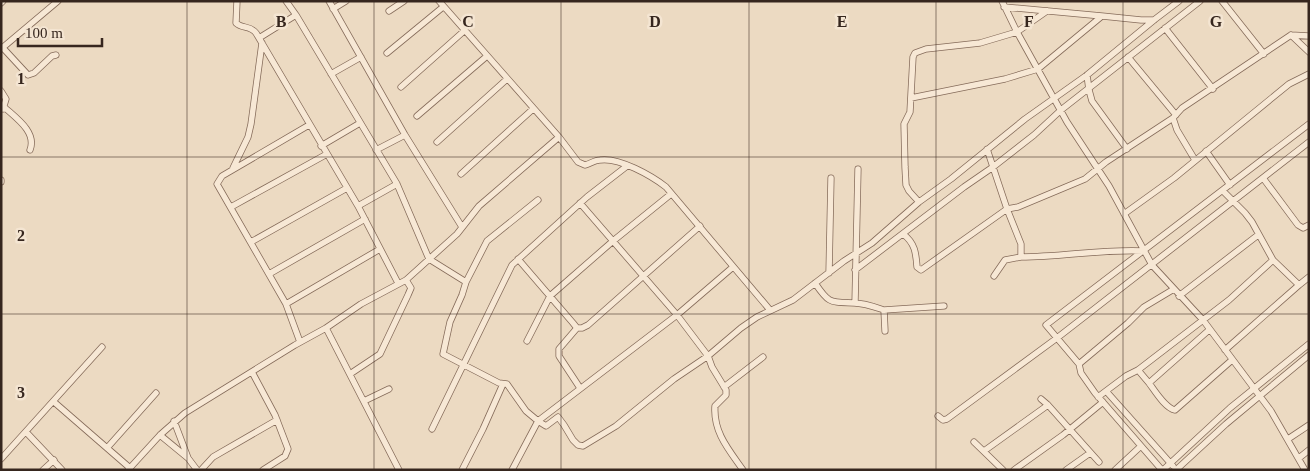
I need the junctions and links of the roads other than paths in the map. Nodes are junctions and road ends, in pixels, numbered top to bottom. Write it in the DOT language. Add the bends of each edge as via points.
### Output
graph roads {
  1 [pos="58,1"];
  2 [pos="237,1"];
  3 [pos="286,1"];
  4 [pos="329,1"];
  5 [pos="346,1"];
  6 [pos="404,1"];
  7 [pos="1179,1"];
  8 [pos="1200,1"];
  9 [pos="1222,1"];
  10 [pos="441,4"];
  11 [pos="1003,4"];
  12 [pos="333,9"];
  13 [pos="389,11"];
  14 [pos="1047,11"];
  15 [pos="296,15"];
  16 [pos="1102,16"];
  17 [pos="1154,20"];
  18 [pos="1165,28"];
  19 [pos="464,31"];
  20 [pos="1017,32"];
  21 [pos="1291,34"];
  22 [pos="1309,36"];
  23 [pos="260,40"];
  24 [pos="2,48"];
  25 [pos="1309,52"];
  26 [pos="387,53"];
  27 [pos="1264,54"];
  28 [pos="56,56"];
  29 [pos="362,56"];
  30 [pos="487,56"];
  31 [pos="1128,57"];
  32 [pos="1038,68"];
  33 [pos="331,74"];
  34 [pos="1309,74"];
  35 [pos="1088,75"];
  36 [pos="506,79"];
  37 [pos="401,87"];
  38 [pos="1213,89"];
  39 [pos="1089,90"];
  40 [pos="1,91"];
  41 [pos="911,98"];
  42 [pos="1055,98"];
  43 [pos="2,109"];
  44 [pos="533,109"];
  45 [pos="1061,110"];
  46 [pos="417,116"];
  47 [pos="1175,116"];
  48 [pos="360,123"];
  49 [pos="1309,124"];
  50 [pos="309,125"];
  51 [pos="406,135"];
  52 [pos="559,137"];
  53 [pos="438,142"];
  54 [pos="1309,142"];
  55 [pos="322,146"];
  56 [pos="987,149"];
  57 [pos="1127,149"];
  58 [pos="30,150"];
  59 [pos="376,150"];
  60 [pos="1206,151"];
  61 [pos="327,154"];
  62 [pos="1195,160"];
  63 [pos="626,166"];
  64 [pos="992,167"];
  65 [pos="858,168"];
  66 [pos="232,170"];
  67 [pos="1097,170"];
  68 [pos="461,174"];
  69 [pos="831,178"];
  70 [pos="1263,178"];
  71 [pos="397,184"];
  72 [pos="1230,185"];
  73 [pos="347,188"];
  74 [pos="1223,191"];
  75 [pos="671,194"];
  76 [pos="538,200"];
  77 [pos="1234,201"];
  78 [pos="919,202"];
  79 [pos="580,204"];
  80 [pos="358,206"];
  81 [pos="231,207"];
  82 [pos="1008,209"];
  83 [pos="1124,214"];
  84 [pos="365,219"];
  85 [pos="1309,225"];
  86 [pos="700,226"];
  87 [pos="462,227"];
  88 [pos="903,234"];
  89 [pos="1258,235"];
  90 [pos="613,241"];
  91 [pos="251,242"];
  92 [pos="380,249"];
  93 [pos="1143,251"];
  94 [pos="855,254"];
  95 [pos="1021,257"];
  96 [pos="430,259"];
  97 [pos="518,260"];
  98 [pos="1273,260"];
  99 [pos="1152,265"];
  100 [pos="733,268"];
  101 [pos="855,270"];
  102 [pos="829,273"];
  103 [pos="269,274"];
  104 [pos="643,276"];
  105 [pos="994,276"];
  106 [pos="1309,277"];
  107 [pos="406,280"];
  108 [pos="466,282"];
  109 [pos="815,283"];
  110 [pos="398,284"];
  111 [pos="1299,285"];
  112 [pos="1174,289"];
  113 [pos="550,296"];
  114 [pos="1180,296"];
  115 [pos="855,303"];
  116 [pos="286,304"];
  117 [pos="944,306"];
  118 [pos="770,310"];
  119 [pos="884,310"];
  120 [pos="677,315"];
  121 [pos="1203,320"];
  122 [pos="326,328"];
  123 [pos="577,328"];
  124 [pos="1209,330"];
  125 [pos="885,331"];
  126 [pos="1057,338"];
  127 [pos="527,341"];
  128 [pos="300,342"];
  129 [pos="1309,344"];
  130 [pos="102,347"];
  131 [pos="1225,350"];
  132 [pos="1309,355"];
  133 [pos="708,356"];
  134 [pos="763,357"];
  135 [pos="1232,360"];
  136 [pos="1079,364"];
  137 [pos="464,366"];
  138 [pos="1138,370"];
  139 [pos="252,372"];
  140 [pos="350,374"];
  141 [pos="1149,383"];
  142 [pos="503,384"];
  143 [pos="724,387"];
  144 [pos="580,388"];
  145 [pos="1254,388"];
  146 [pos="389,389"];
  147 [pos="1106,391"];
  148 [pos="156,393"];
  149 [pos="1260,397"];
  150 [pos="1041,399"];
  151 [pos="1101,399"];
  152 [pos="364,401"];
  153 [pos="54,402"];
  154 [pos="1048,405"];
  155 [pos="938,416"];
  156 [pos="277,420"];
  157 [pos="174,421"];
  158 [pos="538,421"];
  159 [pos="1309,425"];
  160 [pos="432,429"];
  161 [pos="1069,430"];
  162 [pos="26,432"];
  163 [pos="160,436"];
  164 [pos="1288,439"];
  165 [pos="974,442"];
  166 [pos="1141,446"];
  167 [pos="107,448"];
  168 [pos="1309,450"];
  169 [pos="984,451"];
  170 [pos="1090,453"];
  171 [pos="188,458"];
  172 [pos="1299,458"];
  173 [pos="1,459"];
  174 [pos="54,460"];
  175 [pos="1098,462"];
  176 [pos="1171,464"];
  177 [pos="129,469"];
  178 [pos="43,470"];
  179 [pos="62,470"];
  180 [pos="197,470"];
  181 [pos="201,470"];
  182 [pos="263,470"];
  183 [pos="399,470"];
  184 [pos="462,470"];
  185 [pos="512,470"];
  186 [pos="743,470"];
  187 [pos="1003,470"];
  188 [pos="1014,470"];
  189 [pos="1066,470"];
  190 [pos="1115,470"];
  191 [pos="1162,470"];
  192 [pos="1176,470"];
  193 [pos="1305,470"];
  1 -- 24 [label="street"];
  2 -- 23 [label="street" via="236,24 252,28"];
  3 -- 15 [label="street"];
  4 -- 12 [label="street"];
  5 -- 12 [label="street"];
  6 -- 13 [label="street"];
  7 -- 17 [label="street"];
  8 -- 18 [label="street"];
  9 -- 27 [label="street"];
  10 -- 19 [label="street"];
  10 -- 26 [label="street"];
  11 -- 14 [label="street"];
  11 -- 20 [label="street"];
  12 -- 29 [label="street"];
  14 -- 16 [label="street"];
  14 -- 20 [label="street"];
  15 -- 23 [label="street"];
  15 -- 33 [label="street"];
  16 -- 17 [label="street"];
  16 -- 32 [label="street"];
  17 -- 35 [label="street"];
  18 -- 31 [label="street"];
  18 -- 38 [label="street"];
  19 -- 30 [label="street"];
  19 -- 37 [label="street"];
  20 -- 32 [label="street"];
  20 -- 41 [label="street" via="980,43 915,53 911,61"];
  21 -- 22 [label="street"];
  21 -- 25 [label="street"];
  21 -- 27 [label="street"];
  23 -- 50 [label="street"];
  23 -- 66 [label="street" via="252,124"];
  24 -- 28 [label="street" via="28,75"];
  27 -- 38 [label="street"];
  29 -- 33 [label="street"];
  29 -- 51 [label="street"];
  30 -- 36 [label="street"];
  30 -- 46 [label="street"];
  31 -- 39 [label="street"];
  31 -- 47 [label="street"];
  32 -- 41 [label="street" via="1005,79"];
  32 -- 42 [label="street"];
  33 -- 48 [label="street"];
  34 -- 60 [label="street" via="1289,84"];
  35 -- 39 [label="street"];
  35 -- 42 [label="street"];
  36 -- 44 [label="street"];
  36 -- 53 [label="street"];
  38 -- 47 [label="street"];
  39 -- 45 [label="street"];
  39 -- 57 [label="street" via="1096,107"];
  40 -- 43 [label="street" via="6,99"];
  41 -- 78 [label="street" via="910,112 904,124 906,185"];
  42 -- 45 [label="street"];
  42 -- 56 [label="street"];
  43 -- 58 [label="street" via="28,132 32,139"];
  44 -- 52 [label="street"];
  44 -- 68 [label="street"];
  45 -- 64 [label="street"];
  45 -- 67 [label="street"];
  47 -- 57 [label="street"];
  47 -- 62 [label="street" via="1177,130"];
  48 -- 55 [label="street"];
  48 -- 59 [label="street"];
  49 -- 72 [label="street"];
  50 -- 55 [label="street"];
  50 -- 66 [label="street"];
  51 -- 59 [label="street"];
  51 -- 87 [label="street"];
  52 -- 63 [label="street" via="581,164 600,160"];
  52 -- 87 [label="street" via="479,206"];
  54 -- 70 [label="street"];
  55 -- 61 [label="street"];
  56 -- 64 [label="street"];
  56 -- 78 [label="street"];
  57 -- 67 [label="street"];
  59 -- 71 [label="street"];
  60 -- 62 [label="street"];
  60 -- 72 [label="street"];
  61 -- 73 [label="street"];
  61 -- 81 [label="street"];
  62 -- 83 [label="street"];
  63 -- 75 [label="street" via="658,181"];
  63 -- 79 [label="street"];
  64 -- 82 [label="street"];
  64 -- 88 [label="street"];
  65 -- 94 [label="street"];
  66 -- 81 [label="street" via="217,184"];
  67 -- 82 [label="street" via="1060,190"];
  67 -- 83 [label="street"];
  69 -- 102 [label="street"];
  70 -- 77 [label="street"];
  70 -- 85 [label="street" via="1298,225 1304,228"];
  71 -- 80 [label="street"];
  71 -- 96 [label="street"];
  72 -- 74 [label="street"];
  73 -- 80 [label="street"];
  73 -- 91 [label="street"];
  74 -- 77 [label="street"];
  74 -- 93 [label="street"];
  75 -- 86 [label="street"];
  75 -- 90 [label="street"];
  76 -- 108 [label="street" via="487,241"];
  77 -- 89 [label="street" via="1252,222"];
  77 -- 99 [label="street"];
  78 -- 94 [label="street"];
  79 -- 90 [label="street"];
  79 -- 97 [label="street"];
  80 -- 84 [label="street"];
  81 -- 91 [label="street"];
  82 -- 88 [label="street" via="921,270 917,267 913,243"];
  82 -- 95 [label="street" via="1021,244"];
  83 -- 93 [label="street"];
  84 -- 92 [label="street"];
  84 -- 103 [label="street"];
  86 -- 100 [label="street"];
  86 -- 104 [label="street"];
  87 -- 96 [label="street"];
  88 -- 101 [label="street"];
  89 -- 98 [label="street"];
  89 -- 114 [label="street"];
  90 -- 104 [label="street"];
  90 -- 113 [label="street"];
  91 -- 103 [label="street"];
  92 -- 110 [label="street"];
  92 -- 116 [label="street"];
  93 -- 95 [label="street"];
  93 -- 99 [label="street"];
  93 -- 126 [label="street" via="1046,325"];
  94 -- 101 [label="street"];
  94 -- 102 [label="street"];
  95 -- 105 [label="street" via="1005,260"];
  96 -- 107 [label="street"];
  96 -- 108 [label="street"];
  97 -- 113 [label="street"];
  97 -- 137 [label="street" via="507,272"];
  98 -- 111 [label="street"];
  98 -- 121 [label="street"];
  99 -- 112 [label="street"];
  99 -- 126 [label="street"];
  100 -- 118 [label="street"];
  100 -- 120 [label="street"];
  101 -- 115 [label="street"];
  102 -- 109 [label="street"];
  103 -- 116 [label="street"];
  104 -- 120 [label="street"];
  104 -- 123 [label="street" via="588,325"];
  106 -- 111 [label="street"];
  107 -- 110 [label="street"];
  107 -- 140 [label="street" via="411,288 382,351"];
  108 -- 137 [label="street" via="450,322 443,354"];
  109 -- 115 [label="street" via="832,302"];
  109 -- 118 [label="street" via="793,300"];
  110 -- 122 [label="street" via="360,304"];
  111 -- 131 [label="street"];
  112 -- 114 [label="street"];
  112 -- 136 [label="street" via="1144,307"];
  113 -- 123 [label="street"];
  113 -- 127 [label="street"];
  114 -- 121 [label="street"];
  115 -- 119 [label="street"];
  116 -- 128 [label="street"];
  117 -- 119 [label="street"];
  118 -- 133 [label="street" via="741,328"];
  119 -- 125 [label="street"];
  120 -- 133 [label="street"];
  120 -- 144 [label="street"];
  121 -- 124 [label="street"];
  121 -- 138 [label="street"];
  122 -- 128 [label="street"];
  122 -- 140 [label="street"];
  123 -- 144 [label="street" via="558,350"];
  124 -- 131 [label="street"];
  124 -- 141 [label="street"];
  126 -- 136 [label="street"];
  126 -- 155 [label="street" via="947,420"];
  128 -- 139 [label="street"];
  129 -- 145 [label="street"];
  130 -- 153 [label="street"];
  131 -- 135 [label="street"];
  132 -- 149 [label="street"];
  133 -- 143 [label="street"];
  133 -- 158 [label="street" via="616,426 583,446 573,440 558,418 546,426"];
  134 -- 143 [label="street"];
  135 -- 141 [label="street" via="1175,410"];
  135 -- 145 [label="street"];
  136 -- 151 [label="street" via="1081,373"];
  137 -- 142 [label="street"];
  137 -- 160 [label="street"];
  138 -- 141 [label="street"];
  138 -- 147 [label="street"];
  139 -- 156 [label="street"];
  139 -- 157 [label="street"];
  140 -- 152 [label="street"];
  142 -- 158 [label="street" via="507,384 526,411"];
  142 -- 184 [label="street"];
  143 -- 186 [label="street" via="726,395 715,406 718,431"];
  144 -- 158 [label="street"];
  145 -- 149 [label="street"];
  145 -- 176 [label="street"];
  146 -- 152 [label="street"];
  147 -- 151 [label="street"];
  147 -- 176 [label="street"];
  148 -- 167 [label="street"];
  149 -- 164 [label="street"];
  149 -- 192 [label="street"];
  150 -- 154 [label="street"];
  151 -- 161 [label="street"];
  151 -- 166 [label="street"];
  152 -- 183 [label="street"];
  153 -- 162 [label="street"];
  153 -- 167 [label="street"];
  154 -- 161 [label="street"];
  154 -- 169 [label="street"];
  156 -- 181 [label="street" via="213,457"];
  156 -- 182 [label="street" via="287,453"];
  157 -- 163 [label="street"];
  157 -- 171 [label="street"];
  158 -- 185 [label="street"];
  159 -- 164 [label="street"];
  161 -- 170 [label="street"];
  161 -- 188 [label="street"];
  162 -- 173 [label="street"];
  162 -- 174 [label="street"];
  163 -- 171 [label="street"];
  163 -- 177 [label="street"];
  164 -- 172 [label="street"];
  165 -- 169 [label="street"];
  166 -- 190 [label="street"];
  166 -- 191 [label="street"];
  167 -- 177 [label="street"];
  168 -- 172 [label="street"];
  169 -- 187 [label="street"];
  170 -- 175 [label="street"];
  170 -- 189 [label="street"];
  171 -- 180 [label="street"];
  172 -- 193 [label="street"];
  174 -- 178 [label="street"];
  174 -- 179 [label="street"];
  176 -- 191 [label="street"];
  176 -- 192 [label="street"];
}
